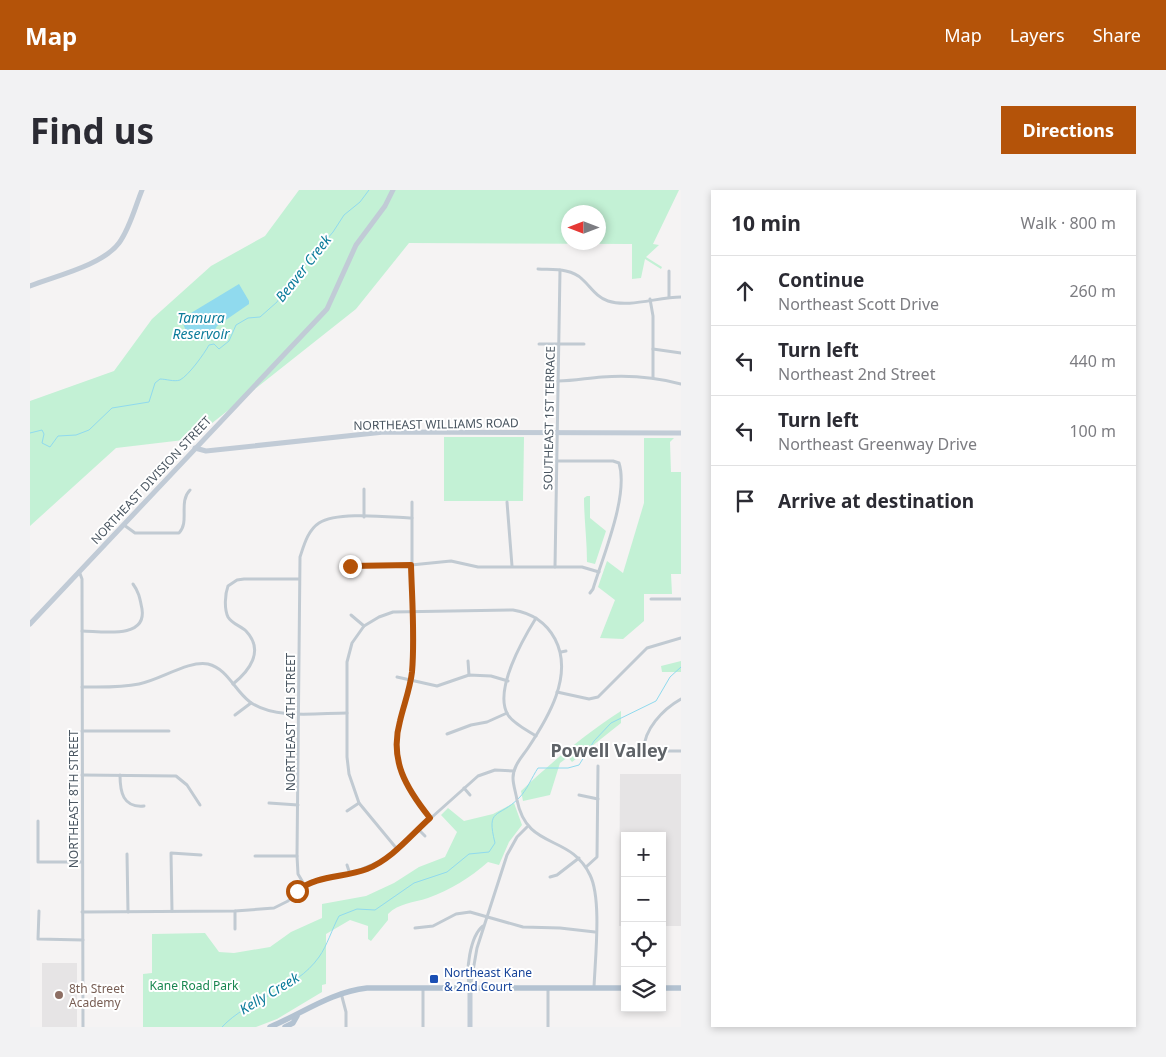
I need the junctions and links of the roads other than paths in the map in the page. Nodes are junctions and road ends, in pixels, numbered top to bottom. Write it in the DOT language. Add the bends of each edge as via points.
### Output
graph roads {
  1 [pos="142,190"];
  2 [pos="393,190"];
  3 [pos="538,269"];
  4 [pos="560,270"];
  5 [pos="669,272"];
  6 [pos="30,286"];
  7 [pos="668,297"];
  8 [pos="681,297"];
  9 [pos="650,299"];
  10 [pos="539,344"];
  11 [pos="559,344"];
  12 [pos="584,344"];
  13 [pos="653,349"];
  14 [pos="681,353"];
  15 [pos="653,378"];
  16 [pos="558,380"];
  17 [pos="681,384"];
  18 [pos="557,432"];
  19 [pos="681,433"];
  20 [pos="195,448"];
  21 [pos="557,461"];
  22 [pos="364,489"];
  23 [pos="190,490"];
  24 [pos="412,502"];
  25 [pos="507,502"];
  26 [pos="364,517"];
  27 [pos="412,518"];
  28 [pos="123,524"];
  29 [pos="411,565"];
  30 [pos="350,566"];
  31 [pos="512,566"];
  32 [pos="555,567"];
  33 [pos="79,571"];
  34 [pos="599,572"];
  35 [pos="299,579"];
  36 [pos="132,584"];
  37 [pos="590,593"];
  38 [pos="651,599"];
  39 [pos="681,599"];
  40 [pos="411,612"];
  41 [pos="351,614"];
  42 [pos="536,618"];
  43 [pos="30,624"];
  44 [pos="364,626"];
  45 [pos="82,631"];
  46 [pos="681,638"];
  47 [pos="566,651"];
  48 [pos="560,652"];
  49 [pos="468,661"];
  50 [pos="470,675"];
  51 [pos="397,677"];
  52 [pos="411,680"];
  53 [pos="508,681"];
  54 [pos="233,684"];
  55 [pos="82,687"];
  56 [pos="558,692"];
  57 [pos="681,699"];
  58 [pos="251,703"];
  59 [pos="299,713"];
  60 [pos="347,713"];
  61 [pos="507,713"];
  62 [pos="235,715"];
  63 [pos="82,731"];
  64 [pos="169,731"];
  65 [pos="447,734"];
  66 [pos="536,736"];
  67 [pos="681,751"];
  68 [pos="598,766"];
  69 [pos="514,772"];
  70 [pos="82,775"];
  71 [pos="120,775"];
  72 [pos="464,788"];
  73 [pos="579,795"];
  74 [pos="470,796"];
  75 [pos="598,799"];
  76 [pos="269,803"];
  77 [pos="359,804"];
  78 [pos="298,805"];
  79 [pos="144,806"];
  80 [pos="200,806"];
  81 [pos="347,811"];
  82 [pos="430,818"];
  83 [pos="38,821"];
  84 [pos="527,827"];
  85 [pos="418,829"];
  86 [pos="424,836"];
  87 [pos="397,848"];
  88 [pos="128,854"];
  89 [pos="201,855"];
  90 [pos="255,856"];
  91 [pos="297,856"];
  92 [pos="579,858"];
  93 [pos="82,862"];
  94 [pos="347,865"];
  95 [pos="586,867"];
  96 [pos="350,874"];
  97 [pos="550,877"];
  98 [pos="305,886"];
  99 [pos="38,911"];
  100 [pos="172,911"];
  101 [pos="235,911"];
  102 [pos="82,912"];
  103 [pos="128,912"];
  104 [pos="487,917"];
  105 [pos="415,928"];
  106 [pos="236,929"];
  107 [pos="595,932"];
  108 [pos="82,940"];
  109 [pos="423,987"];
  110 [pos="470,988"];
  111 [pos="548,988"];
  112 [pos="594,988"];
  113 [pos="621,988"];
  114 [pos="666,988"];
  115 [pos="681,988"];
  116 [pos="341,993"];
  117 [pos="297,1016"];
  118 [pos="83,1027"];
  119 [pos="270,1027"];
  120 [pos="285,1027"];
  121 [pos="346,1027"];
  122 [pos="423,1027"];
  123 [pos="470,1027"];
  124 [pos="548,1027"];
  1 -- 6 [label="street" via="124,234 112,251 88,264"];
  2 -- 20 [label="street, NORTHEAST DIVISION STREET" via="352,253 329,306"];
  3 -- 4 [label="street"];
  4 -- 9 [label="street" via="574,273 600,298 610,302 634,303"];
  4 -- 11 [label="street, SOUTHEAST 1ST TERRACE"];
  5 -- 7 [label="street"];
  7 -- 8 [label="street"];
  7 -- 9 [label="street"];
  9 -- 13 [label="street" via="654,316"];
  10 -- 11 [label="street"];
  11 -- 12 [label="street"];
  11 -- 16 [label="street, SOUTHEAST 1ST TERRACE"];
  13 -- 14 [label="street"];
  13 -- 15 [label="street"];
  15 -- 16 [label="street"];
  15 -- 17 [label="street"];
  16 -- 18 [label="street, SOUTHEAST 1ST TERRACE"];
  18 -- 19 [label="street, NORTHEAST WILLIAMS ROAD"];
  18 -- 20 [label="street, NORTHEAST WILLIAMS ROAD" via="374,432 206,450"];
  18 -- 21 [label="street, SOUTHEAST 1ST TERRACE"];
  20 -- 28 [label="street, NORTHEAST DIVISION STREET"];
  21 -- 32 [label="street, SOUTHEAST 1ST TERRACE"];
  21 -- 34 [label="street" via="619,463 620,500"];
  22 -- 26 [label="street"];
  23 -- 28 [label="street" via="184,498 183,527 179,533 135,533"];
  24 -- 27 [label="street"];
  25 -- 31 [label="street"];
  26 -- 27 [label="street"];
  26 -- 35 [label="street, NORTHEAST 4TH STREET" via="333,518 319,523 308,536 300,557"];
  27 -- 29 [label="street"];
  28 -- 33 [label="street, NORTHEAST DIVISION STREET"];
  29 -- 30 [label="street"];
  29 -- 31 [label="street" via="451,561 478,567"];
  29 -- 40 [label="street"];
  31 -- 32 [label="street"];
  32 -- 34 [label="street" via="589,568"];
  33 -- 43 [label="street, NORTHEAST DIVISION STREET"];
  33 -- 45 [label="street, NORTHEAST 8TH STREET" via="82,579"];
  34 -- 37 [label="street"];
  35 -- 54 [label="street" via="244,579 228,586 228,616 249,634 255,652 249,670"];
  35 -- 59 [label="street, NORTHEAST 4TH STREET"];
  36 -- 45 [label="street" via="138,592 142,613 137,627 128,631"];
  38 -- 39 [label="street"];
  40 -- 42 [label="street" via="513,610"];
  40 -- 44 [label="street" via="388,614"];
  40 -- 52 [label="street"];
  41 -- 44 [label="street"];
  42 -- 48 [label="street" via="552,633"];
  42 -- 53 [label="street" via="516,650"];
  44 -- 60 [label="street" via="354,638 348,657"];
  45 -- 55 [label="street, NORTHEAST 8TH STREET"];
  46 -- 56 [label="street" via="647,648 598,697 589,699"];
  47 -- 48 [label="street"];
  48 -- 56 [label="street"];
  49 -- 50 [label="street"];
  50 -- 52 [label="street" via="436,686"];
  50 -- 53 [label="street"];
  51 -- 52 [label="street"];
  52 -- 82 [label="street" via="397,732 396,757 407,787"];
  53 -- 61 [label="street" via="504,697"];
  54 -- 55 [label="street" via="216,667 198,664 137,684"];
  54 -- 58 [label="street"];
  55 -- 63 [label="street, NORTHEAST 8TH STREET"];
  56 -- 66 [label="street"];
  57 -- 67 [label="street" via="670,706 644,739 644,751"];
  58 -- 59 [label="street" via="277,712"];
  58 -- 62 [label="street"];
  59 -- 60 [label="street"];
  59 -- 78 [label="street, NORTHEAST 4TH STREET"];
  60 -- 77 [label="street" via="348,769"];
  61 -- 65 [label="street"];
  61 -- 66 [label="street" via="513,721"];
  63 -- 64 [label="street"];
  63 -- 70 [label="street, NORTHEAST 8TH STREET"];
  66 -- 69 [label="street"];
  68 -- 75 [label="street"];
  69 -- 72 [label="street" via="486,772"];
  69 -- 84 [label="street" via="520,814"];
  70 -- 71 [label="street"];
  70 -- 93 [label="street, NORTHEAST 8TH STREET"];
  71 -- 79 [label="street" via="124,799 132,805"];
  71 -- 80 [label="street" via="176,776 184,781"];
  72 -- 74 [label="street"];
  72 -- 82 [label="street"];
  73 -- 75 [label="street"];
  75 -- 95 [label="street" via="597,857"];
  76 -- 78 [label="street"];
  77 -- 81 [label="street"];
  77 -- 87 [label="street"];
  78 -- 91 [label="street, NORTHEAST 4TH STREET"];
  82 -- 85 [label="street"];
  83 -- 93 [label="street" via="38,862"];
  84 -- 92 [label="street"];
  84 -- 104 [label="street" via="507,855"];
  85 -- 86 [label="street"];
  85 -- 87 [label="street"];
  87 -- 96 [label="street" via="376,864"];
  88 -- 103 [label="street"];
  89 -- 100 [label="street" via="171,853"];
  90 -- 91 [label="street"];
  91 -- 98 [label="street, NORTHEAST 4TH STREET" via="298,874"];
  92 -- 95 [label="street"];
  92 -- 97 [label="street"];
  93 -- 102 [label="street, NORTHEAST 8TH STREET"];
  94 -- 96 [label="street"];
  95 -- 107 [label="street" via="596,894"];
  96 -- 98 [label="street" via="321,879"];
  98 -- 101 [label="street" via="279,906"];
  99 -- 108 [label="street" via="38,939"];
  100 -- 101 [label="street"];
  100 -- 103 [label="street"];
  101 -- 106 [label="street"];
  102 -- 103 [label="street"];
  102 -- 108 [label="street, NORTHEAST 8TH STREET"];
  104 -- 105 [label="street" via="466,912 433,926"];
  104 -- 107 [label="street" via="523,927"];
  104 -- 110 [label="street"];
  107 -- 112 [label="street"];
  108 -- 118 [label="street, NORTHEAST 8TH STREET"];
  109 -- 110 [label="main road"];
  109 -- 116 [label="main road" via="374,987"];
  109 -- 122 [label="street"];
  110 -- 111 [label="main road"];
  110 -- 123 [label="street"];
  111 -- 112 [label="main road"];
  111 -- 124 [label="street"];
  112 -- 113 [label="main road"];
  114 -- 115 [label="main road"];
  116 -- 117 [label="main road"];
  116 -- 121 [label="street"];
  117 -- 119 [label="main road"];
  117 -- 120 [label="main road"];
}
